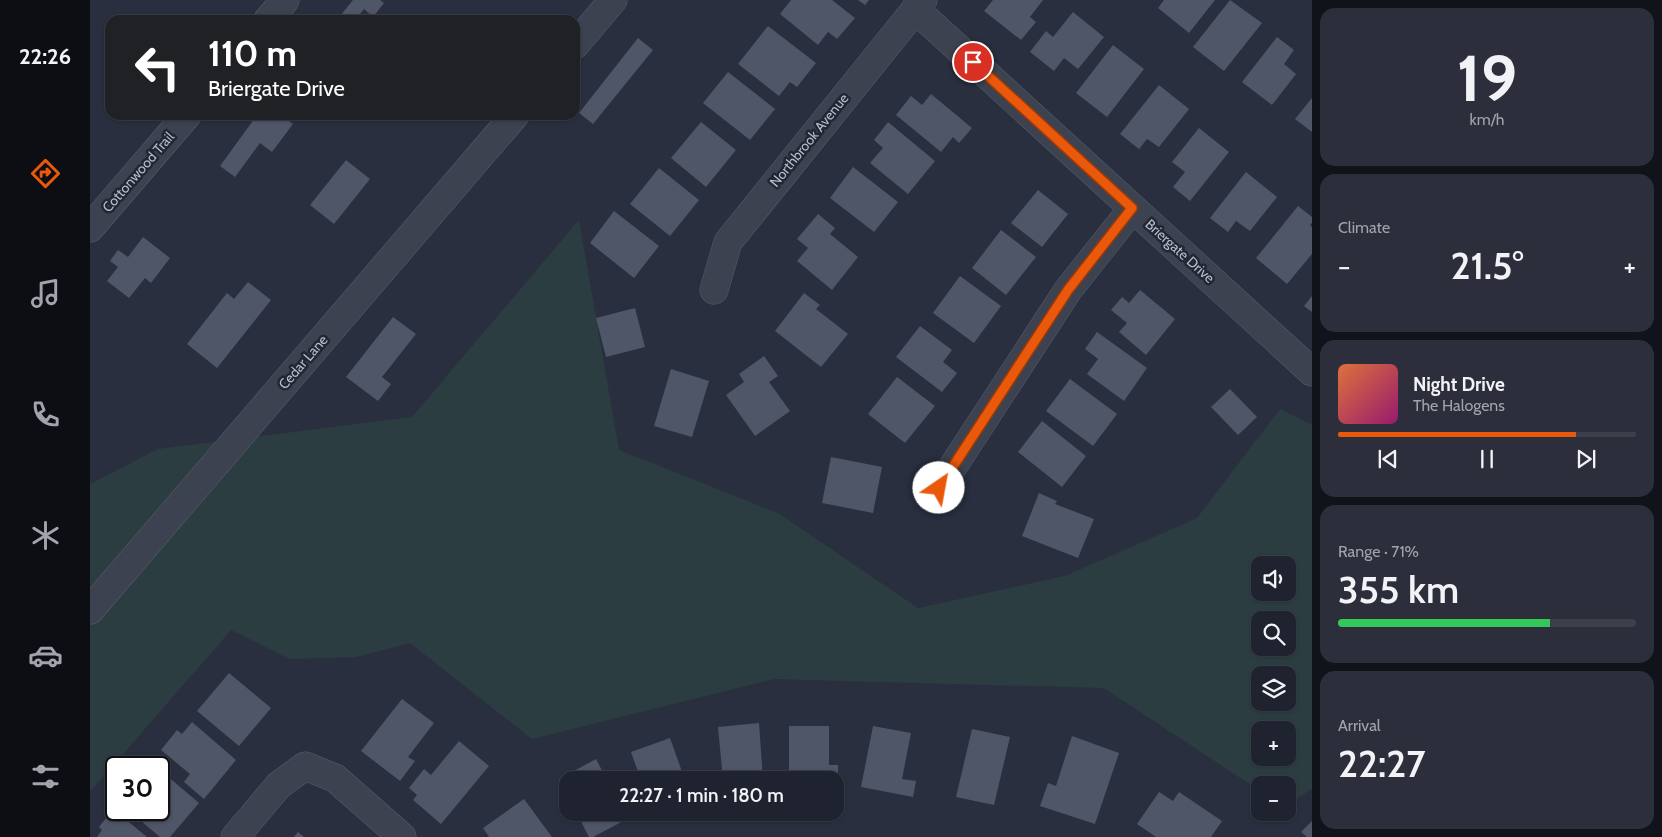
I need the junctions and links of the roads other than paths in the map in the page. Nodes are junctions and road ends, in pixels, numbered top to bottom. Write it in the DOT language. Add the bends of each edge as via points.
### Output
graph roads {
  1 [pos="285,0"];
  2 [pos="614,0"];
  3 [pos="919,4"];
  4 [pos="272,15"];
  5 [pos="580,39"];
  6 [pos="183,120"];
  7 [pos="511,120"];
  8 [pos="1132,208"];
  9 [pos="90,228"];
  10 [pos="714,290"];
  11 [pos="1312,372"];
  12 [pos="939,488"];
  13 [pos="90,610"];
  14 [pos="235,837"];
  15 [pos="402,837"];
  1 -- 4 [label="street"];
  2 -- 5 [label="street"];
  3 -- 8 [label="street, Briergate Drive"];
  3 -- 10 [label="street, Northbrook Avenue" via="728,242"];
  6 -- 9 [label="street, Cottonwood Trail"];
  7 -- 13 [label="street, Cedar Lane"];
  8 -- 11 [label="street, Briergate Drive"];
  8 -- 12 [label="street" via="1068,290"];
  14 -- 15 [label="street" via="279,785 305,766 335,778"];
}
